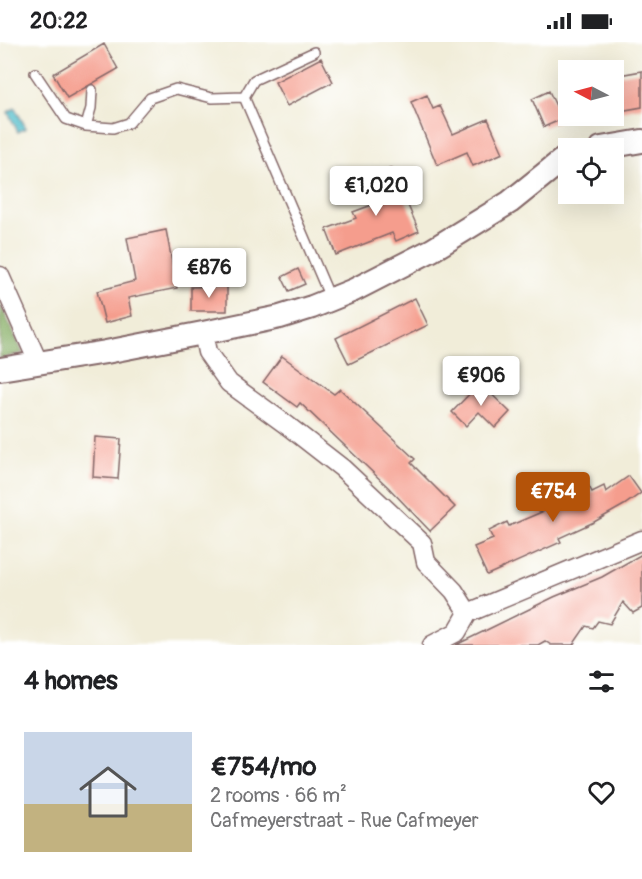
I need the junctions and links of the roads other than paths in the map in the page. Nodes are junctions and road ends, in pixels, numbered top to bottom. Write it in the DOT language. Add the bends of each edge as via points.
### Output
graph roads {
  1 [pos="314,51"];
  2 [pos="35,73"];
  3 [pos="92,90"];
  4 [pos="243,97"];
  5 [pos="86,126"];
  6 [pos="642,141"];
  7 [pos="624,144"];
  8 [pos="558,163"];
  9 [pos="0,276"];
  10 [pos="330,300"];
  11 [pos="203,333"];
  12 [pos="38,362"];
  13 [pos="0,369"];
  14 [pos="642,540"];
  15 [pos="468,613"];
  16 [pos="432,645"];
  1 -- 4 [label="lane" via="254,81"];
  2 -- 5 [label="lane" via="66,119"];
  3 -- 5 [label="lane"];
  4 -- 5 [label="lane" via="212,98 176,89 150,98 129,123 113,128"];
  4 -- 10 [label="lane"];
  6 -- 7 [label="street"];
  8 -- 10 [label="street" via="510,202 432,250"];
  9 -- 12 [label="street"];
  10 -- 11 [label="street" via="280,317"];
  11 -- 12 [label="street"];
  11 -- 15 [label="street" via="207,352 229,383 342,468 422,543 426,562 454,591"];
  12 -- 13 [label="street"];
  14 -- 15 [label="street"];
  15 -- 16 [label="street" via="457,632"];
}
